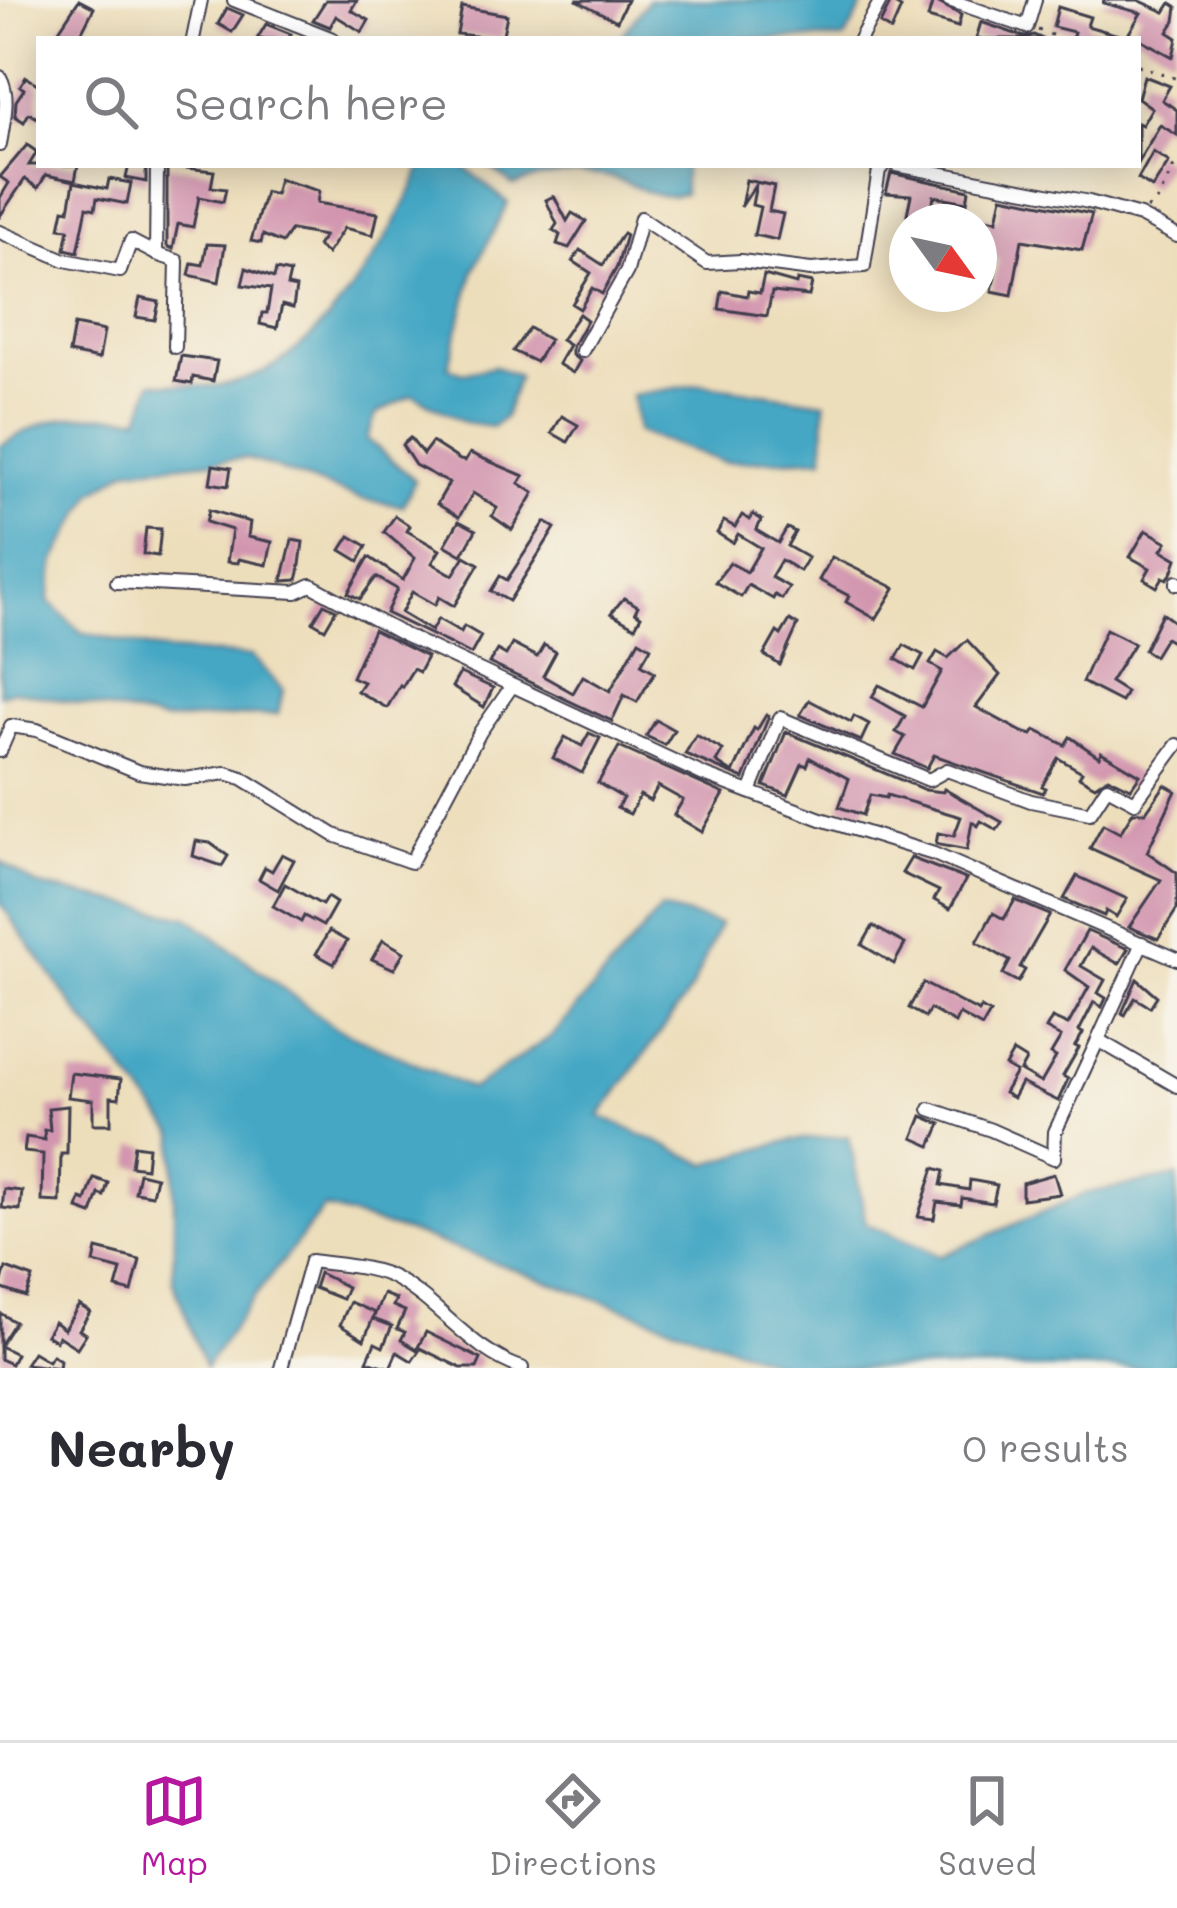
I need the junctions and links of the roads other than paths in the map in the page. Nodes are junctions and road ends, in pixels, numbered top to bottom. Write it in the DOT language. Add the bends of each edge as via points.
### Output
graph roads {
  1 [pos="201,0"];
  2 [pos="234,0"];
  3 [pos="881,0"];
  4 [pos="949,0"];
  5 [pos="1035,0"];
  6 [pos="194,36"];
  7 [pos="325,36"];
  8 [pos="862,36"];
  9 [pos="0,77"];
  10 [pos="0,145"];
  11 [pos="157,168"];
  12 [pos="881,168"];
  13 [pos="913,168"];
  14 [pos="0,232"];
  15 [pos="1177,236"];
  16 [pos="155,254"];
  17 [pos="175,347"];
  18 [pos="581,351"];
  19 [pos="118,582"];
  20 [pos="512,686"];
  21 [pos="1177,745"];
  22 [pos="0,751"];
  23 [pos="750,792"];
  24 [pos="1142,943"];
  25 [pos="1177,959"];
  26 [pos="1098,1040"];
  27 [pos="1177,1086"];
  28 [pos="930,1109"];
  29 [pos="281,1368"];
  30 [pos="522,1368"];
  1 -- 6 [label="street"];
  2 -- 7 [label="street"];
  3 -- 8 [label="street"];
  4 -- 5 [label="street" via="1027,26"];
  9 -- 10 [label="street"];
  11 -- 16 [label="street"];
  12 -- 18 [label="street" via="864,266 707,263 641,218 627,272"];
  13 -- 15 [label="street" via="1089,202"];
  14 -- 16 [label="street" via="64,260 120,271 131,241"];
  16 -- 17 [label="street" via="176,260"];
  19 -- 20 [label="street" via="296,592 311,585"];
  20 -- 22 [label="street" via="411,862 334,835 226,773 185,779 139,772 11,726"];
  20 -- 23 [label="street"];
  21 -- 23 [label="street" via="1135,802 1107,787 1090,813 1031,802 946,770 929,780 780,718"];
  23 -- 24 [label="street" via="934,854"];
  24 -- 25 [label="street"];
  24 -- 26 [label="street"];
  26 -- 27 [label="street"];
  26 -- 28 [label="street" via="1055,1132 1054,1158"];
  29 -- 30 [label="street" via="311,1261 392,1276 459,1331"];
}
